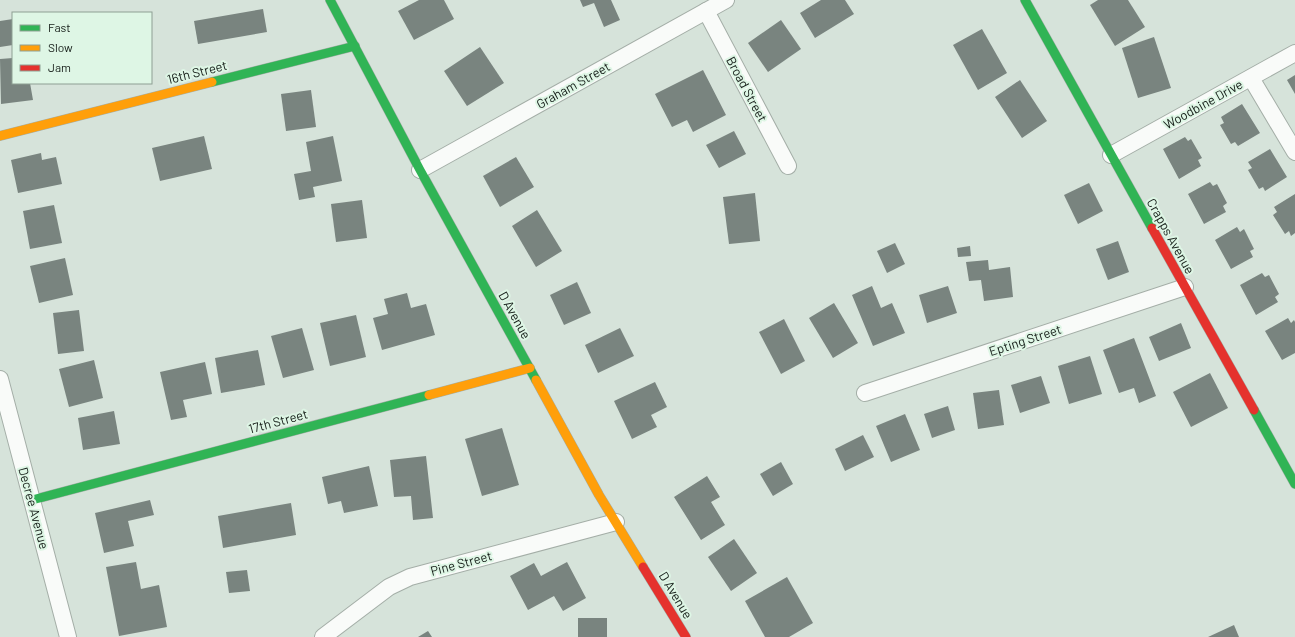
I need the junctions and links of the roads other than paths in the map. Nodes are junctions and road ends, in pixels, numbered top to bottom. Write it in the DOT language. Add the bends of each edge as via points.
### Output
graph roads {
  1 [pos="330,0"];
  2 [pos="726,0"];
  3 [pos="1025,0"];
  4 [pos="706,11"];
  5 [pos="355,46"];
  6 [pos="1295,53"];
  7 [pos="1251,78"];
  8 [pos="0,136"];
  9 [pos="1295,152"];
  10 [pos="1111,155"];
  11 [pos="788,166"];
  12 [pos="420,170"];
  13 [pos="1185,287"];
  14 [pos="530,368"];
  15 [pos="0,379"];
  16 [pos="865,393"];
  17 [pos="1295,484"];
  18 [pos="32,500"];
  19 [pos="616,522"];
  20 [pos="68,637"];
  21 [pos="323,637"];
  22 [pos="686,637"];
  1 -- 5 [label="street, D Avenue"];
  2 -- 4 [label="street, Graham Street"];
  3 -- 10 [label="street, Crapps Avenue"];
  4 -- 11 [label="street, Broad Street"];
  4 -- 12 [label="street, Graham Street"];
  5 -- 8 [label="street, 16th Street"];
  5 -- 12 [label="street, D Avenue"];
  6 -- 7 [label="street, Woodbine Drive"];
  7 -- 9 [label="street"];
  7 -- 10 [label="street, Woodbine Drive"];
  10 -- 13 [label="street, Crapps Avenue"];
  12 -- 14 [label="street, D Avenue"];
  13 -- 16 [label="street, Epting Street"];
  13 -- 17 [label="street, Crapps Avenue"];
  14 -- 18 [label="street, 17th Street"];
  14 -- 19 [label="street, D Avenue"];
  15 -- 18 [label="street, Decree Avenue"];
  18 -- 20 [label="street, Decree Avenue"];
  19 -- 21 [label="street, Pine Street" via="410,577 382,591"];
  19 -- 22 [label="street, D Avenue"];
}
